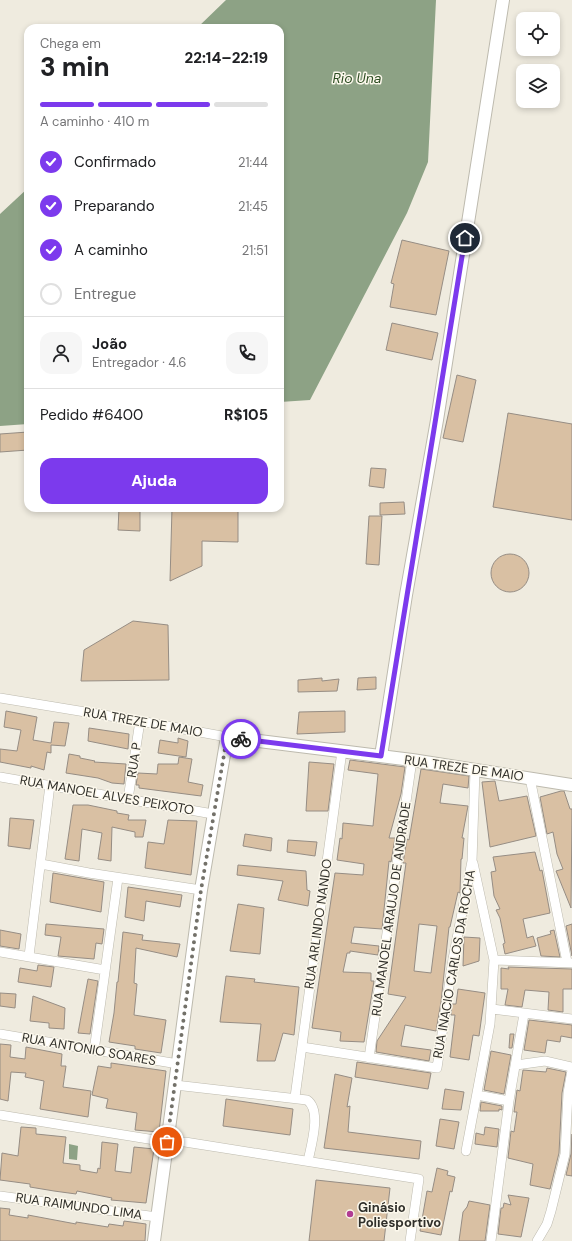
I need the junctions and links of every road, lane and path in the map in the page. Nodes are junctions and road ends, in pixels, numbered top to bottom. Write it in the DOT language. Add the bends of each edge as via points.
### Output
graph roads {
  1 [pos="503,0"];
  2 [pos="0,698"];
  3 [pos="140,721"];
  4 [pos="227,737"];
  5 [pos="342,751"];
  6 [pos="381,756"];
  7 [pos="412,760"];
  8 [pos="475,770"];
  9 [pos="0,777"];
  10 [pos="530,778"];
  11 [pos="50,785"];
  12 [pos="572,785"];
  13 [pos="128,799"];
  14 [pos="213,814"];
  15 [pos="472,861"];
  16 [pos="41,864"];
  17 [pos="118,878"];
  18 [pos="201,890"];
  19 [pos="0,952"];
  20 [pos="28,956"];
  21 [pos="494,960"];
  22 [pos="569,962"];
  23 [pos="105,970"];
  24 [pos="492,1009"];
  25 [pos="524,1014"];
  26 [pos="572,1019"];
  27 [pos="0,1034"];
  28 [pos="302,1047"];
  29 [pos="94,1050"];
  30 [pos="369,1058"];
  31 [pos="178,1064"];
  32 [pos="516,1065"];
  33 [pos="572,1068"];
  34 [pos="175,1085"];
  35 [pos="570,1093"];
  36 [pos="477,1095"];
  37 [pos="295,1097"];
  38 [pos="509,1101"];
  39 [pos="0,1115"];
  40 [pos="167,1142"];
  41 [pos="185,1142"];
  42 [pos="466,1151"];
  43 [pos="308,1162"];
  44 [pos="0,1196"];
  45 [pos="157,1217"];
  46 [pos="154,1241"];
  47 [pos="410,1241"];
  48 [pos="491,1241"];
  49 [pos="537,1241"];
  1 -- 6 [label="street"];
  2 -- 3 [label="street, RUA TREZE DE MAIO"];
  3 -- 4 [label="street, RUA TREZE DE MAIO"];
  3 -- 13 [label="street, RUA P"];
  4 -- 5 [label="street, RUA TREZE DE MAIO"];
  4 -- 14 [label="street"];
  5 -- 6 [label="street, RUA TREZE DE MAIO"];
  5 -- 28 [label="street, RUA ARLINDO NANDO"];
  6 -- 7 [label="street, RUA TREZE DE MAIO"];
  7 -- 8 [label="street, RUA TREZE DE MAIO"];
  7 -- 30 [label="street, RUA MANOEL ARAUJO DE ANDRADE"];
  8 -- 10 [label="street, RUA TREZE DE MAIO"];
  8 -- 15 [label="street, RUA INACIO CARLOS DA ROCHA"];
  9 -- 11 [label="street, RUA MANOEL ALVES PEIXOTO"];
  10 -- 12 [label="street, RUA TREZE DE MAIO"];
  10 -- 22 [label="street"];
  11 -- 13 [label="street, RUA MANOEL ALVES PEIXOTO"];
  11 -- 16 [label="street"];
  13 -- 14 [label="street, RUA MANOEL ALVES PEIXOTO"];
  14 -- 18 [label="street"];
  15 -- 21 [label="street, RUA INACIO CARLOS DA ROCHA"];
  15 -- 30 [label="street, RUA INACIO CARLOS DA ROCHA" via="436,1068"];
  16 -- 17 [label="street"];
  16 -- 20 [label="street"];
  17 -- 18 [label="street"];
  17 -- 23 [label="street"];
  18 -- 31 [label="street"];
  19 -- 20 [label="street"];
  20 -- 23 [label="street"];
  21 -- 22 [label="street"];
  21 -- 24 [label="street, RUA INACIO CARLOS DA ROCHA"];
  23 -- 29 [label="street"];
  24 -- 25 [label="street"];
  24 -- 36 [label="street, RUA INACIO CARLOS DA ROCHA"];
  25 -- 26 [label="street"];
  25 -- 32 [label="street"];
  27 -- 29 [label="street, RUA ANTONIO SOARES"];
  28 -- 30 [label="street"];
  28 -- 37 [label="street, RUA ARLINDO NANDO"];
  29 -- 31 [label="street, RUA ANTONIO SOARES"];
  31 -- 34 [label="street"];
  32 -- 33 [label="street" via="545,1061"];
  32 -- 38 [label="street"];
  33 -- 35 [label="street"];
  34 -- 37 [label="street"];
  34 -- 40 [label="street"];
  35 -- 49 [label="street" via="565,1154 547,1224"];
  36 -- 38 [label="street"];
  36 -- 42 [label="street, RUA INACIO CARLOS DA ROCHA"];
  37 -- 43 [label="street" via="307,1100 314,1107"];
  38 -- 48 [label="street"];
  39 -- 40 [label="street"];
  40 -- 45 [label="street"];
  41 -- 43 [label="street"];
  43 -- 47 [label="street" via="419,1179"];
  44 -- 45 [label="street, RUA RAIMUNDO LIMA"];
  45 -- 46 [label="street"];
}
